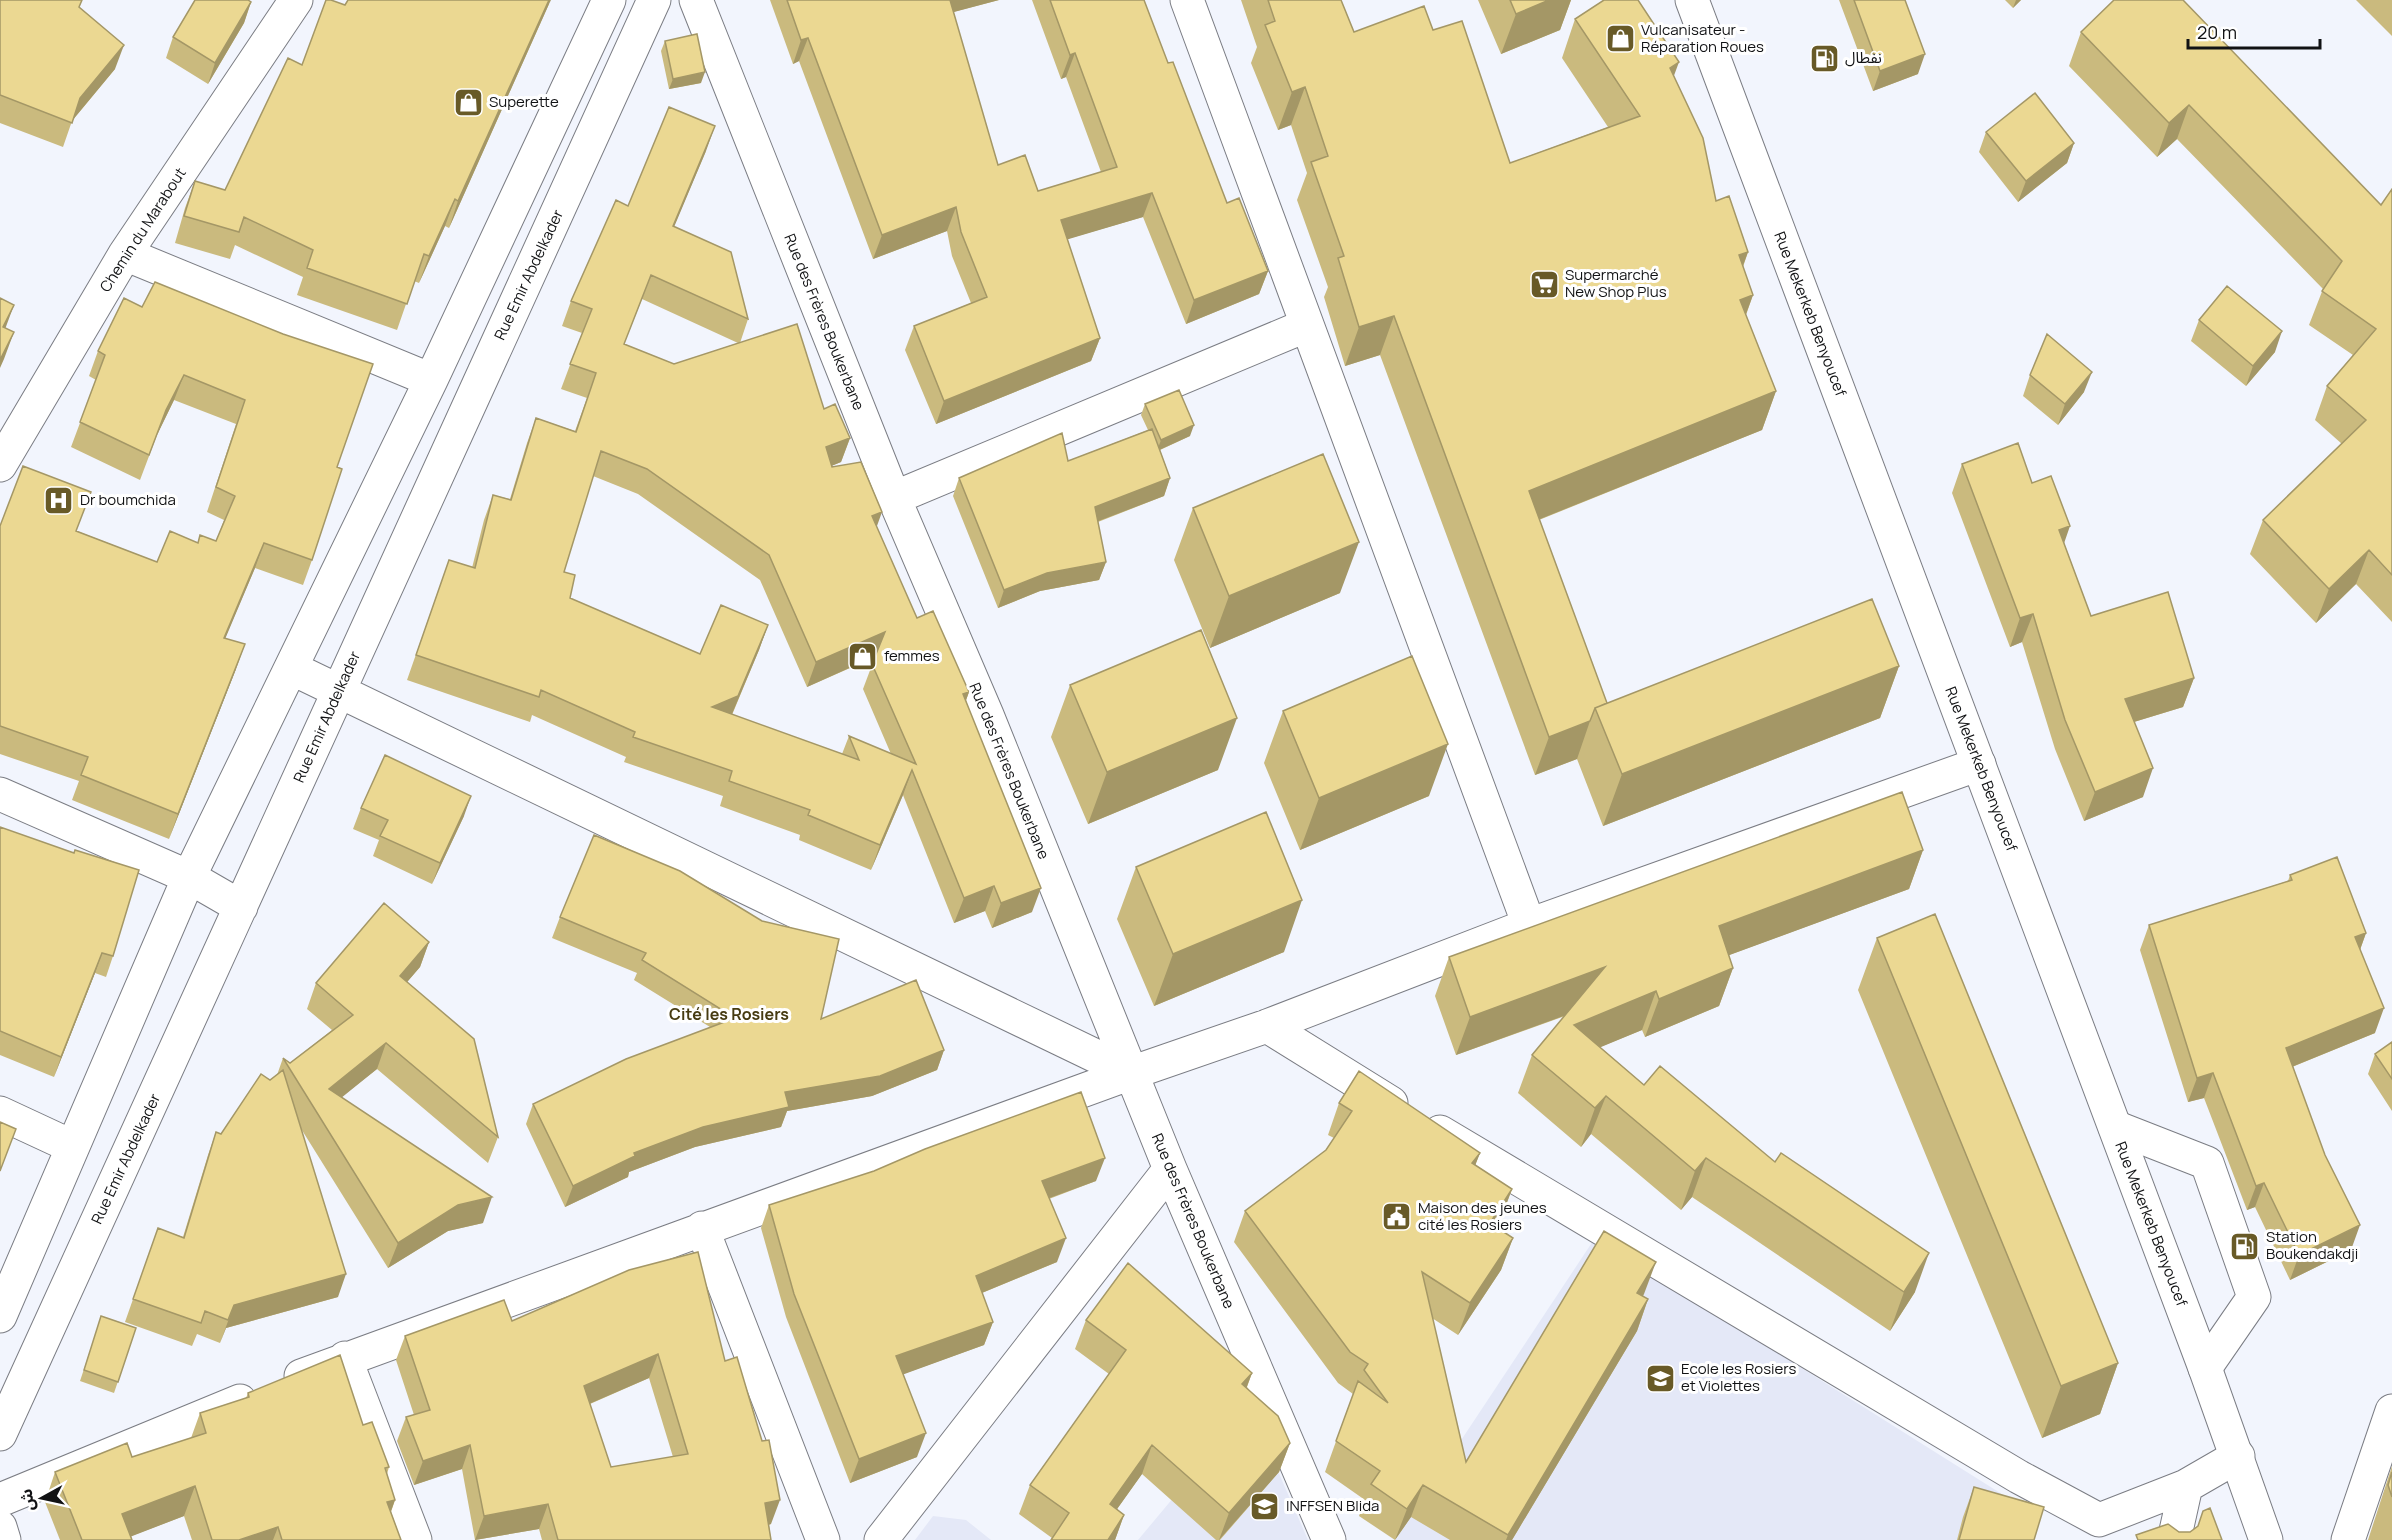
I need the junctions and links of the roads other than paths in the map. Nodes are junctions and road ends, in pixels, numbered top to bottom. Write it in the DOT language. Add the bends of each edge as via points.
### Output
graph roads {
  1 [pos="296,0"];
  2 [pos="609,0"];
  3 [pos="654,0"];
  4 [pos="696,0"];
  5 [pos="1186,0"];
  6 [pos="1692,0"];
  7 [pos="125,254"];
  8 [pos="1305,326"];
  9 [pos="431,380"];
  10 [pos="0,465"];
  11 [pos="894,498"];
  12 [pos="291,668"];
  13 [pos="338,693"];
  14 [pos="1979,764"];
  15 [pos="0,794"];
  16 [pos="189,878"];
  17 [pos="241,907"];
  18 [pos="1529,925"];
  19 [pos="1267,1026"];
  20 [pos="1131,1073"];
  21 [pos="0,1113"];
  22 [pos="2115,1127"];
  23 [pos="71,1146"];
  24 [pos="1170,1169"];
  25 [pos="702,1228"];
  26 [pos="0,1316"];
  27 [pos="345,1358"];
  28 [pos="2205,1368"];
  29 [pos="2392,1411"];
  30 [pos="0,1434"];
  31 [pos="2238,1456"];
  32 [pos="2186,1486"];
  33 [pos="0,1500"];
  34 [pos="0,1527"];
  35 [pos="4,1540"];
  36 [pos="415,1540"];
  37 [pos="823,1540"];
  38 [pos="881,1540"];
  39 [pos="1329,1540"];
  40 [pos="2174,1540"];
  41 [pos="2266,1540"];
  42 [pos="2348,1540"];
  1 -- 7 [label="street, Chemin du Marabout"];
  2 -- 9 [label="street"];
  3 -- 13 [label="street, Rue Emir Abdelkader"];
  4 -- 11 [label="street, Rue des Frères Boukerbane"];
  5 -- 8 [label="street"];
  6 -- 14 [label="street, Rue Mekerkeb Benyoucef"];
  7 -- 9 [label="street"];
  7 -- 10 [label="street, Chemin du Marabout"];
  8 -- 11 [label="street"];
  8 -- 18 [label="street"];
  9 -- 12 [label="street"];
  11 -- 20 [label="street, Rue des Frères Boukerbane" via="987,715"];
  12 -- 13 [label="street"];
  12 -- 16 [label="street"];
  13 -- 17 [label="street, Rue Emir Abdelkader"];
  13 -- 20 [label="street"];
  14 -- 18 [label="street"];
  14 -- 22 [label="street, Rue Mekerkeb Benyoucef"];
  15 -- 16 [label="street"];
  16 -- 17 [label="street"];
  16 -- 23 [label="street"];
  17 -- 30 [label="street, Rue Emir Abdelkader"];
  18 -- 19 [label="street"];
  19 -- 20 [label="street"];
  19 -- 32 [label="street" via="2019,1477 2099,1520"];
  20 -- 24 [label="street, Rue des Frères Boukerbane"];
  20 -- 25 [label="street"];
  21 -- 23 [label="street"];
  22 -- 28 [label="street, Rue Mekerkeb Benyoucef"];
  22 -- 28 [label="street" via="2207,1163 2254,1298"];
  23 -- 26 [label="street"];
  24 -- 38 [label="street"];
  24 -- 39 [label="street, Rue des Frères Boukerbane"];
  25 -- 27 [label="street"];
  25 -- 37 [label="street"];
  27 -- 33 [label="street"];
  27 -- 36 [label="street"];
  28 -- 31 [label="street, Rue Mekerkeb Benyoucef"];
  29 -- 42 [label="street"];
  31 -- 32 [label="street"];
  31 -- 41 [label="street, Rue Mekerkeb Benyoucef"];
  32 -- 40 [label="street"];
  34 -- 35 [label="street"];
}
